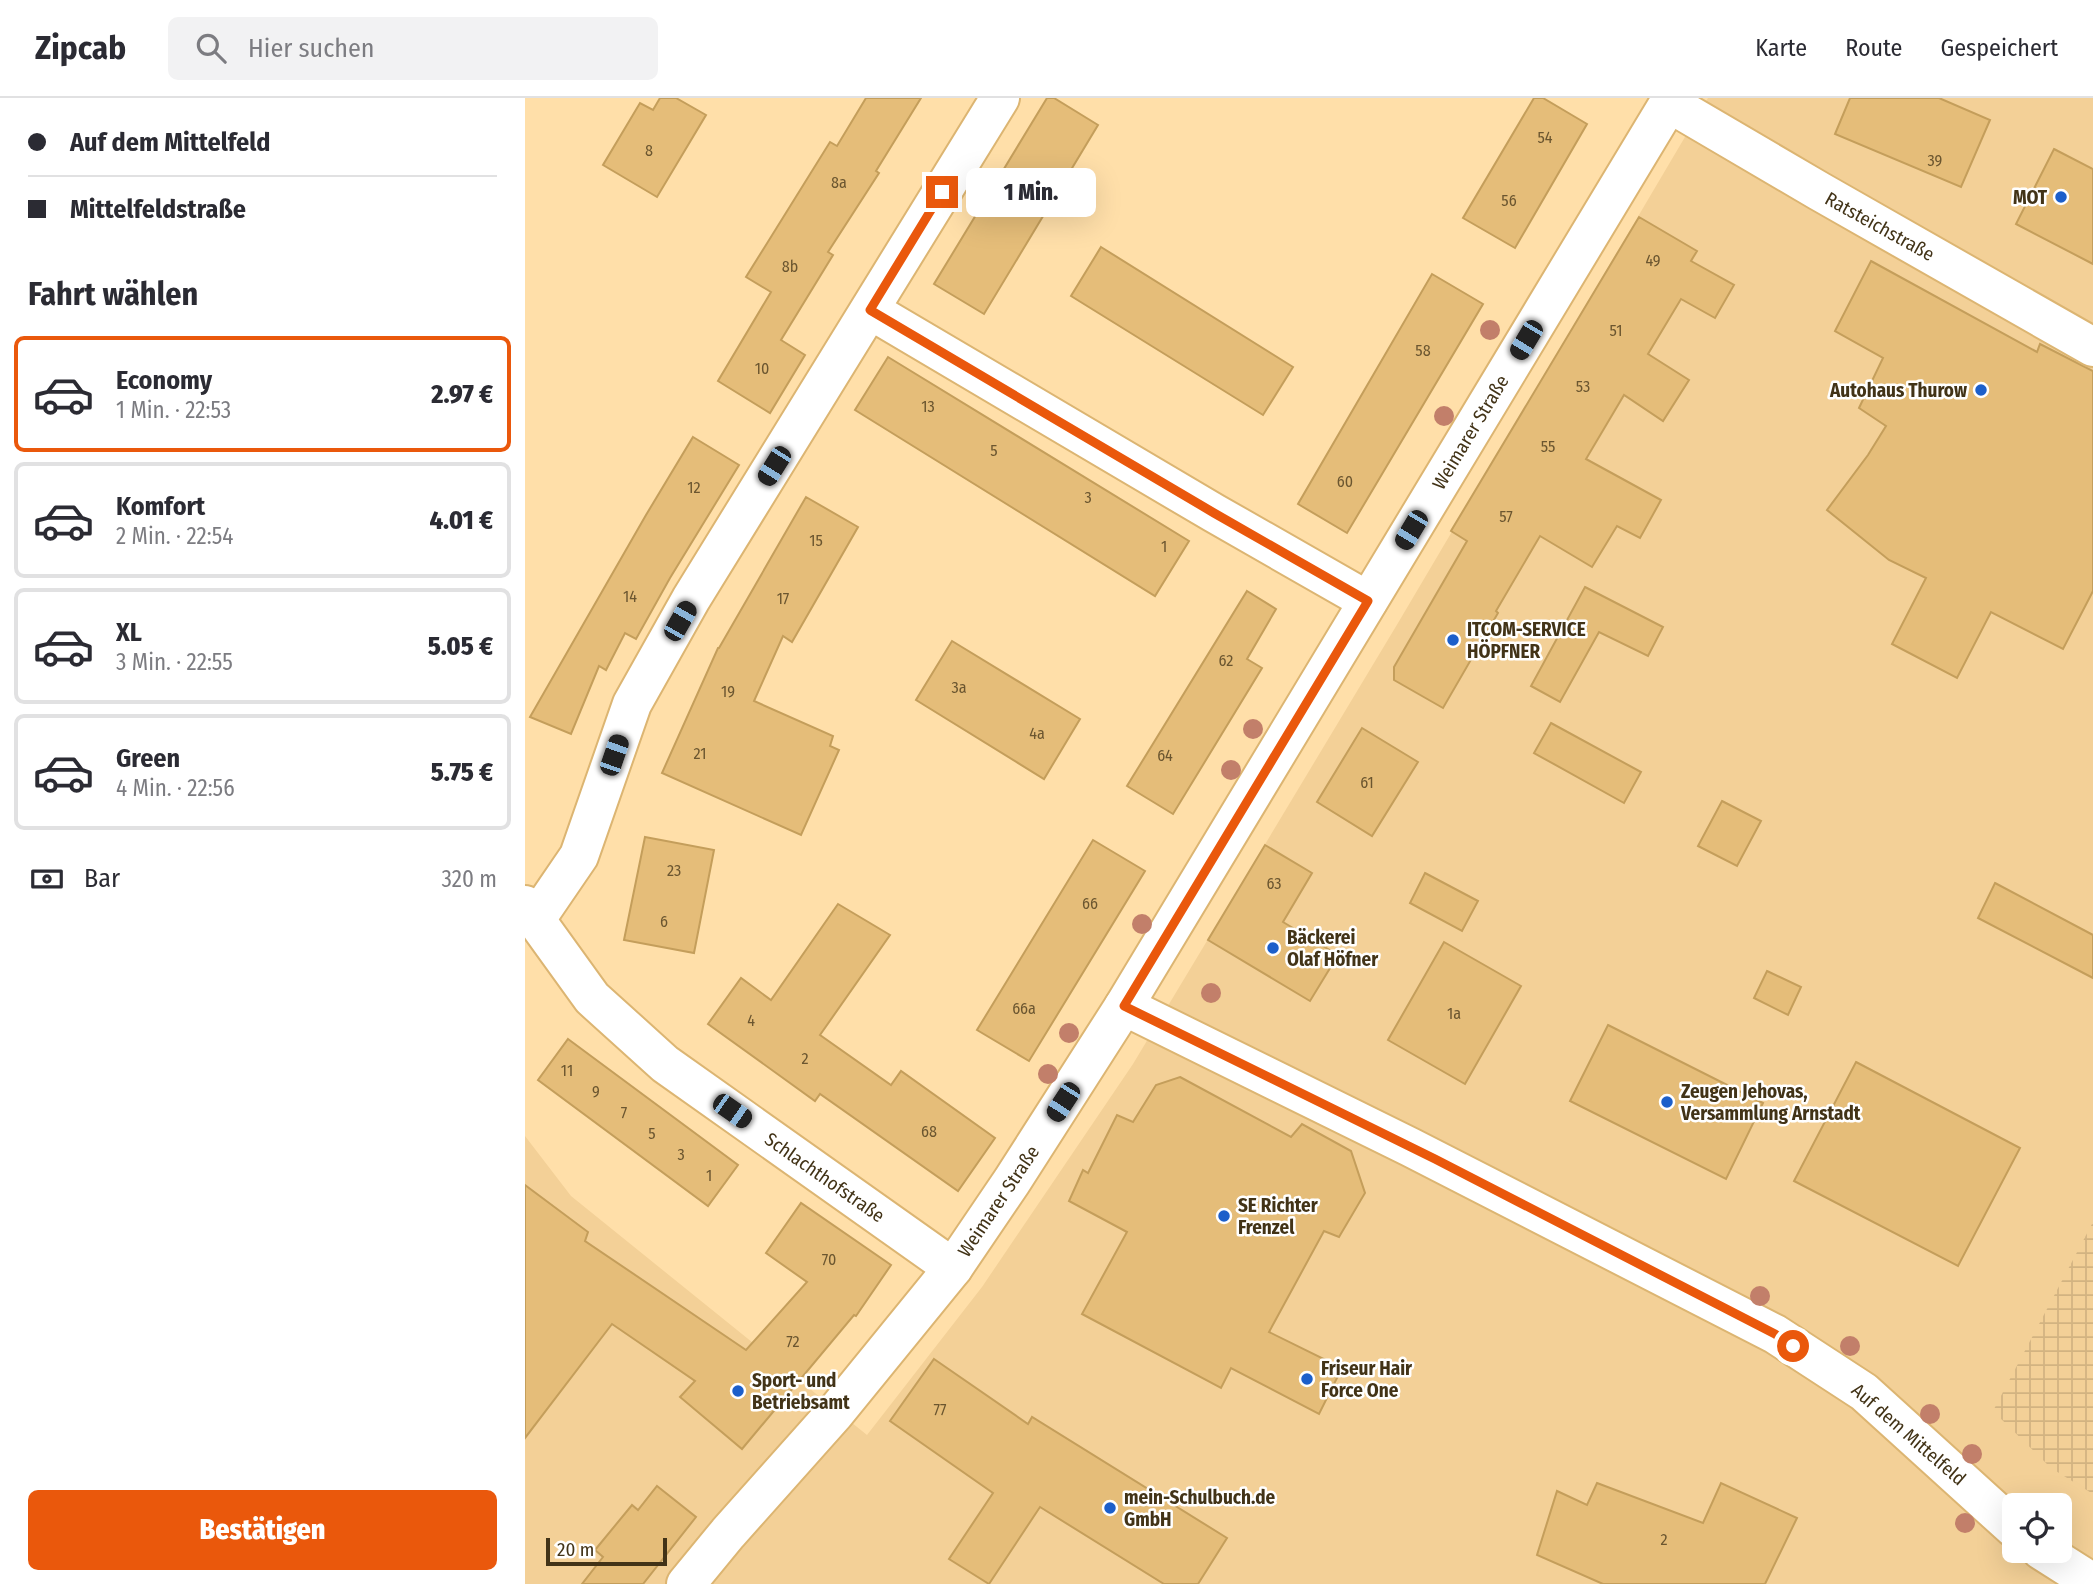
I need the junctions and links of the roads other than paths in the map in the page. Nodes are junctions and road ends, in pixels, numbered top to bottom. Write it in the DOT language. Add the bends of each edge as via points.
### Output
graph roads {
  1 [pos="1000,98"];
  2 [pos="1670,100"];
  3 [pos="870,310"];
  4 [pos="2093,346"];
  5 [pos="1368,601"];
  6 [pos="530,912"];
  7 [pos="1124,1006"];
  8 [pos="953,1268"];
  9 [pos="2002,1517"];
  10 [pos="2062,1563"];
  11 [pos="2093,1583"];
  12 [pos="686,1584"];
  1 -- 3 [label="street"];
  2 -- 4 [label="street, Ratsteichstraße" via="1819,191"];
  2 -- 5 [label="street, Weimarer Straße"];
  3 -- 5 [label="street"];
  3 -- 6 [label="street" via="632,704 579,856"];
  5 -- 7 [label="street, Weimarer Straße"];
  6 -- 8 [label="street, Schlachthofstraße" via="592,998 665,1064"];
  7 -- 8 [label="street, Weimarer Straße"];
  7 -- 9 [label="street, Auf dem Mittelfeld" via="1775,1334 1864,1392"];
  8 -- 12 [label="street, Weimarer Straße"];
  10 -- 11 [label="street"];
}
